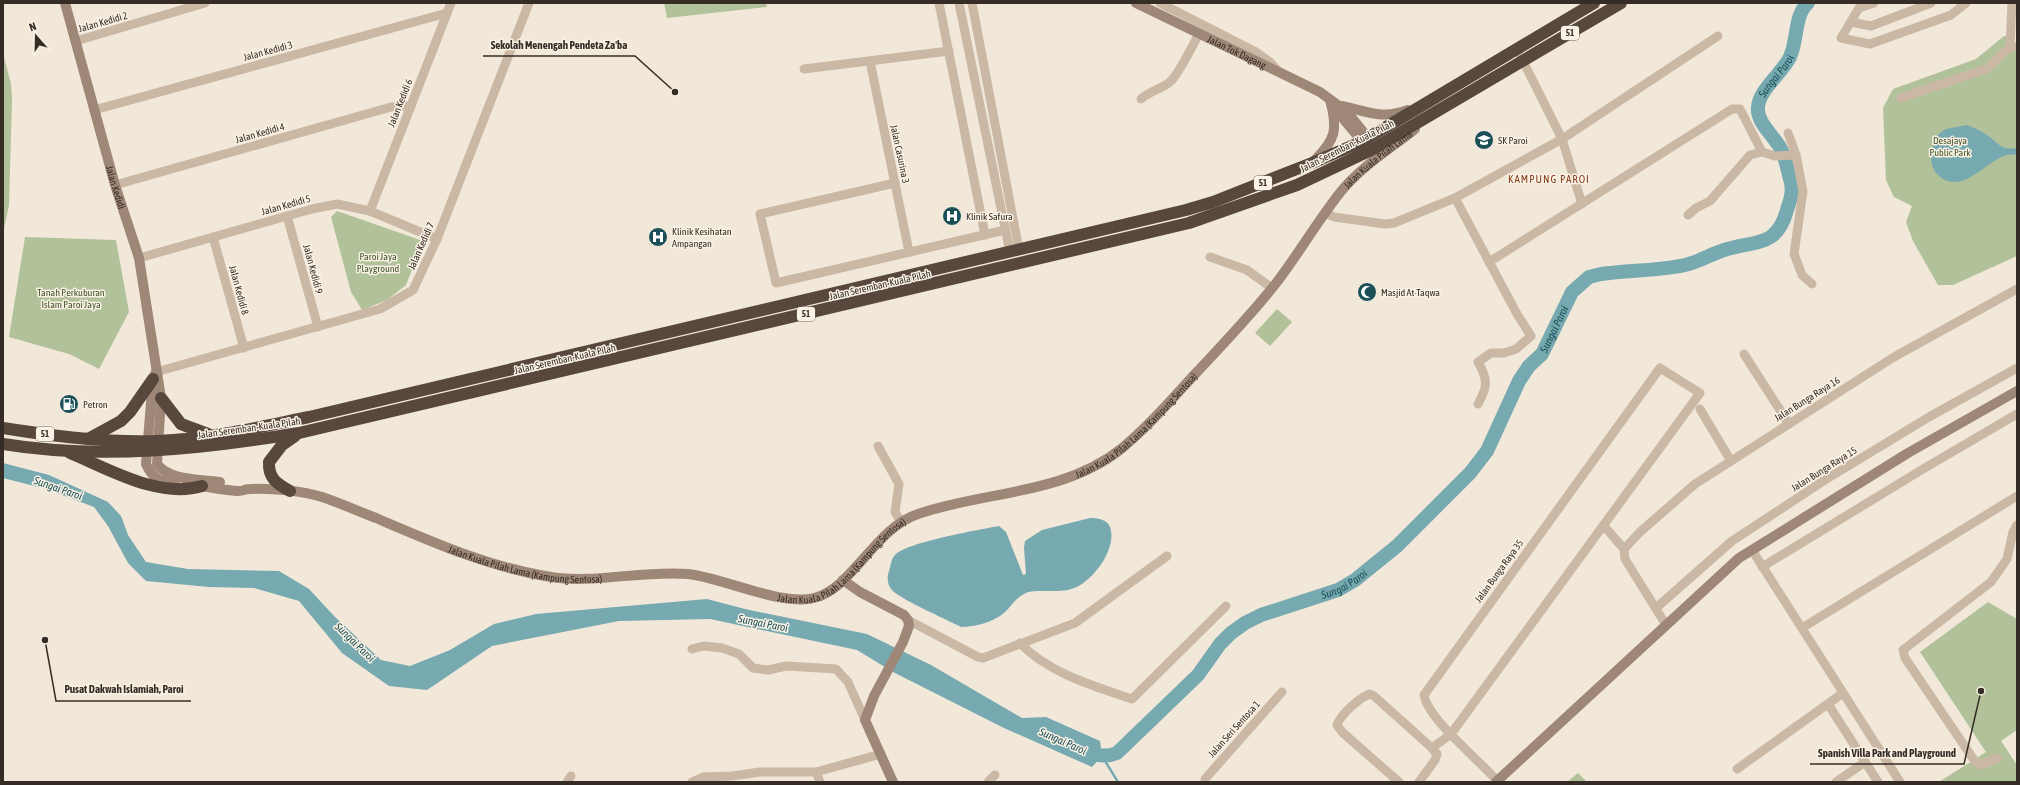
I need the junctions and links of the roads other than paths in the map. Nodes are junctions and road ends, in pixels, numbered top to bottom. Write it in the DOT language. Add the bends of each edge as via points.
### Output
graph roads {
  1 [pos="65,3"];
  2 [pos="205,3"];
  3 [pos="451,3"];
  4 [pos="529,3"];
  5 [pos="940,3"];
  6 [pos="959,3"];
  7 [pos="972,3"];
  8 [pos="1136,3"];
  9 [pos="1160,3"];
  10 [pos="1594,3"];
  11 [pos="1621,3"];
  12 [pos="1874,3"];
  13 [pos="1931,3"];
  14 [pos="1966,3"];
  15 [pos="2012,3"];
  16 [pos="1170,5"];
  17 [pos="447,13"];
  18 [pos="1851,22"];
  19 [pos="1199,34"];
  20 [pos="1718,36"];
  21 [pos="76,41"];
  22 [pos="2013,47"];
  23 [pos="1518,49"];
  24 [pos="949,51"];
  25 [pos="870,61"];
  26 [pos="1524,61"];
  27 [pos="804,70"];
  28 [pos="1279,72"];
  29 [pos="1901,98"];
  30 [pos="1141,100"];
  31 [pos="1428,101"];
  32 [pos="1333,102"];
  33 [pos="411,106"];
  34 [pos="94,110"];
  35 [pos="1436,112"];
  36 [pos="1788,133"];
  37 [pos="1562,139"];
  38 [pos="1364,140"];
  39 [pos="1371,150"];
  40 [pos="1762,152"];
  41 [pos="1792,155"];
  42 [pos="1312,163"];
  43 [pos="895,182"];
  44 [pos="115,185"];
  45 [pos="1454,198"];
  46 [pos="1582,204"];
  47 [pos="370,210"];
  48 [pos="1326,213"];
  49 [pos="287,216"];
  50 [pos="1688,216"];
  51 [pos="1005,230"];
  52 [pos="985,235"];
  53 [pos="213,237"];
  54 [pos="437,240"];
  55 [pos="1015,251"];
  56 [pos="909,252"];
  57 [pos="1210,257"];
  58 [pos="138,258"];
  59 [pos="1489,262"];
  60 [pos="1812,284"];
  61 [pos="1272,288"];
  62 [pos="2017,289"];
  63 [pos="318,327"];
  64 [pos="244,348"];
  65 [pos="1744,354"];
  66 [pos="2017,368"];
  67 [pos="155,376"];
  68 [pos="2017,392"];
  69 [pos="161,398"];
  70 [pos="1478,404"];
  71 [pos="1700,409"];
  72 [pos="2017,414"];
  73 [pos="1789,424"];
  74 [pos="3,428"];
  75 [pos="299,433"];
  76 [pos="211,435"];
  77 [pos="87,439"];
  78 [pos="3,444"];
  79 [pos="153,446"];
  80 [pos="878,446"];
  81 [pos="63,450"];
  82 [pos="1731,461"];
  83 [pos="202,486"];
  84 [pos="251,489"];
  85 [pos="290,491"];
  86 [pos="2017,496"];
  87 [pos="900,522"];
  88 [pos="2017,525"];
  89 [pos="1604,526"];
  90 [pos="1624,549"];
  91 [pos="1752,550"];
  92 [pos="1166,556"];
  93 [pos="1762,567"];
  94 [pos="843,580"];
  95 [pos="1226,606"];
  96 [pos="1656,608"];
  97 [pos="908,620"];
  98 [pos="1666,625"];
  99 [pos="1802,628"];
  100 [pos="1020,643"];
  101 [pos="692,649"];
  102 [pos="1282,692"];
  103 [pos="1843,693"];
  104 [pos="1828,704"];
  105 [pos="865,720"];
  106 [pos="1451,734"];
  107 [pos="1432,748"];
  108 [pos="881,754"];
  109 [pos="1998,758"];
  110 [pos="1865,762"];
  111 [pos="1737,769"];
  112 [pos="816,772"];
  113 [pos="995,775"];
  114 [pos="734,779"];
  115 [pos="692,782"];
  116 [pos="820,782"];
  117 [pos="893,782"];
  118 [pos="988,782"];
  119 [pos="1205,782"];
  120 [pos="1399,782"];
  121 [pos="1419,782"];
  122 [pos="1497,782"];
  123 [pos="1836,782"];
  124 [pos="1878,782"];
  125 [pos="1900,782"];
  1 -- 21 [label="street, Jalan Kedidi"];
  2 -- 21 [label="street, Jalan Kedidi 2"];
  3 -- 17 [label="street, Jalan Kedidi 6"];
  4 -- 54 [label="street, Jalan Kedidi 7"];
  5 -- 24 [label="street"];
  6 -- 51 [label="street"];
  7 -- 55 [label="street"];
  8 -- 19 [label="street, Jalan Tok Dagang"];
  9 -- 16 [label="street"];
  10 -- 23 [label="highway, Jalan Seremban-Kuala Pilah / 51"];
  11 -- 26 [label="highway, Jalan Seremban-Kuala Pilah / 51"];
  12 -- 18 [label="street" via="1859,8"];
  13 -- 18 [label="street" via="1871,26"];
  14 -- 18 [label="street" via="1951,15 1870,44 1841,38"];
  15 -- 22 [label="street"];
  16 -- 28 [label="street" via="1256,52"];
  17 -- 33 [label="street, Jalan Kedidi 6"];
  17 -- 34 [label="street, Jalan Kedidi 3"];
  19 -- 28 [label="street, Jalan Tok Dagang"];
  19 -- 30 [label="street" via="1171,80 1162,88 1147,93"];
  20 -- 37 [label="street"];
  21 -- 34 [label="street, Jalan Kedidi"];
  22 -- 29 [label="street" via="1986,69"];
  23 -- 26 [label="street"];
  23 -- 31 [label="highway, Jalan Seremban-Kuala Pilah / 51"];
  24 -- 25 [label="street"];
  24 -- 52 [label="street"];
  25 -- 27 [label="street"];
  25 -- 43 [label="street, Jalan Casurina 3"];
  26 -- 35 [label="highway, Jalan Seremban-Kuala Pilah / 51"];
  26 -- 37 [label="street"];
  28 -- 32 [label="street, Jalan Tok Dagang" via="1320,92"];
  31 -- 32 [label="street" via="1391,116"];
  31 -- 38 [label="highway, Jalan Seremban-Kuala Pilah / 51"];
  32 -- 38 [label="street, Jalan Tok Dagang" via="1341,116"];
  32 -- 42 [label="street" via="1334,135 1328,147"];
  33 -- 44 [label="street, Jalan Kedidi 4" via="391,107"];
  33 -- 47 [label="street, Jalan Kedidi 6"];
  34 -- 44 [label="street, Jalan Kedidi"];
  35 -- 39 [label="highway, Jalan Seremban-Kuala Pilah / 51"];
  35 -- 48 [label="street, Jalan Kuala Pilah Lama" via="1360,173 1340,193"];
  36 -- 41 [label="street"];
  37 -- 45 [label="street"];
  37 -- 46 [label="street"];
  38 -- 39 [label="street, Jalan Tok Dagang"];
  38 -- 42 [label="highway, Jalan Seremban-Kuala Pilah / 51"];
  39 -- 75 [label="highway, Jalan Seremban-Kuala Pilah / 51" via="1297,185 1189,223"];
  40 -- 41 [label="street" via="1775,156"];
  40 -- 46 [label="street" via="1740,109 1732,109"];
  40 -- 50 [label="street" via="1750,155 1710,201 1696,208"];
  41 -- 60 [label="street" via="1803,191 1794,254 1802,275"];
  42 -- 55 [label="highway, Jalan Seremban-Kuala Pilah / 51" via="1186,210"];
  43 -- 56 [label="street, Jalan Casurina 3"];
  43 -- 56 [label="street" via="760,214 776,283"];
  44 -- 58 [label="street, Jalan Kedidi"];
  45 -- 48 [label="street" via="1390,224 1334,217"];
  45 -- 59 [label="street"];
  46 -- 59 [label="street"];
  47 -- 49 [label="street, Jalan Kedidi 5" via="337,204"];
  47 -- 54 [label="street, Jalan Kedidi 5"];
  48 -- 61 [label="street, Jalan Kuala Pilah Lama (Kampung Sentosa)"];
  49 -- 53 [label="street, Jalan Kedidi 5"];
  49 -- 63 [label="street, Jalan Kedidi 9"];
  51 -- 52 [label="street"];
  51 -- 55 [label="street"];
  52 -- 56 [label="street"];
  53 -- 58 [label="street, Jalan Kedidi 5"];
  53 -- 64 [label="street, Jalan Kedidi 8"];
  54 -- 63 [label="street, Jalan Kedidi 7" via="413,290 380,309"];
  55 -- 76 [label="highway, Jalan Seremban-Kuala Pilah / 51" via="309,417"];
  57 -- 61 [label="street" via="1247,270"];
  58 -- 67 [label="street, Jalan Kedidi"];
  59 -- 70 [label="street" via="1531,336 1516,348 1504,353 1491,353 1478,362 1486,376 1484,393"];
  61 -- 87 [label="street, Jalan Kuala Pilah Lama (Kampung Sentosa)" via="1169,403 1122,448 1101,463 1063,480 941,507 916,514"];
  62 -- 73 [label="street, Jalan Bunga Raya 16" via="1894,357"];
  63 -- 64 [label="street, Jalan Kedidi 7"];
  64 -- 67 [label="street, Jalan Kedidi 7"];
  65 -- 73 [label="street"];
  66 -- 96 [label="street, Jalan Bunga Raya 15" via="1929,417 1825,480 1732,541"];
  67 -- 69 [label="street"];
  67 -- 77 [label="highway" via="121,421"];
  67 -- 79 [label="street"];
  68 -- 91 [label="street" via="1908,453"];
  69 -- 76 [label="highway" via="182,424"];
  69 -- 79 [label="street"];
  71 -- 82 [label="street"];
  72 -- 93 [label="street" via="1923,468"];
  73 -- 82 [label="street, Jalan Bunga Raya 16"];
  74 -- 77 [label="highway, Jalan Seremban-Kuala Pilah / 51"];
  75 -- 79 [label="highway, Jalan Seremban-Kuala Pilah / 51" via="231,444"];
  75 -- 85 [label="highway" via="282,445 269,462 273,479"];
  76 -- 79 [label="highway, Jalan Seremban-Kuala Pilah / 51"];
  77 -- 79 [label="highway, Jalan Seremban-Kuala Pilah / 51"];
  78 -- 81 [label="highway, Jalan Seremban-Kuala Pilah / 51"];
  79 -- 81 [label="highway, Jalan Seremban-Kuala Pilah / 51"];
  79 -- 83 [label="street, Jalan Kuala Pilah Lama (Kampung Sentosa)" via="146,464 150,473 157,479"];
  79 -- 84 [label="street, Jalan Kuala Pilah Lama (Kampung Sentosa)" via="157,464 165,473 241,484"];
  80 -- 87 [label="street" via="899,484 896,512"];
  81 -- 83 [label="highway" via="154,486 189,490"];
  82 -- 90 [label="street, Jalan Bunga Raya 16" via="1695,484"];
  83 -- 84 [label="street, Jalan Kuala Pilah Lama (Kampung Sentosa)" via="240,491"];
  84 -- 85 [label="street, Jalan Kuala Pilah Lama (Kampung Sentosa)"];
  85 -- 94 [label="street, Jalan Kuala Pilah Lama (Kampung Sentosa)" via="320,496 445,547 543,576 580,578 690,574 777,596 810,599 830,591"];
  86 -- 99 [label="street"];
  87 -- 94 [label="street, Jalan Kuala Pilah Lama (Kampung Sentosa)"];
  88 -- 109 [label="street" via="2007,559 1991,582 1903,650 1905,658 1974,760 1980,765"];
  89 -- 90 [label="street"];
  89 -- 106 [label="street"];
  89 -- 106 [label="street, Jalan Bunga Raya 35" via="1700,393 1660,368 1428,687 1424,695 1425,702"];
  90 -- 96 [label="street" via="1625,559"];
  91 -- 93 [label="street"];
  91 -- 98 [label="street" via="1739,558"];
  92 -- 100 [label="street" via="1075,623"];
  93 -- 99 [label="street"];
  94 -- 97 [label="street" via="904,615"];
  95 -- 100 [label="street" via="1132,700 1068,676 1030,655"];
  96 -- 98 [label="street"];
  97 -- 100 [label="street" via="978,657 983,658"];
  97 -- 105 [label="street" via="909,626 903,642 890,664"];
  98 -- 122 [label="street"];
  99 -- 103 [label="street"];
  101 -- 105 [label="street" via="704,646 722,648 739,654 753,668 768,670 786,666 836,669 848,682"];
  102 -- 119 [label="street, Jalan Seri Sentosa 1"];
  103 -- 104 [label="street"];
  103 -- 125 [label="street"];
  104 -- 110 [label="street"];
  104 -- 111 [label="street"];
  105 -- 108 [label="street"];
  106 -- 107 [label="street"];
  106 -- 122 [label="street, Jalan Bunga Raya 35"];
  107 -- 120 [label="street" via="1374,696 1369,694 1362,697 1351,708 1337,725"];
  107 -- 121 [label="street" via="1437,754 1435,760"];
  108 -- 112 [label="street"];
  108 -- 117 [label="street"];
  110 -- 123 [label="street"];
  110 -- 124 [label="street"];
  112 -- 114 [label="street" via="760,772"];
  112 -- 116 [label="street"];
  113 -- 118 [label="street"];
  114 -- 115 [label="street" via="703,777"];
}
